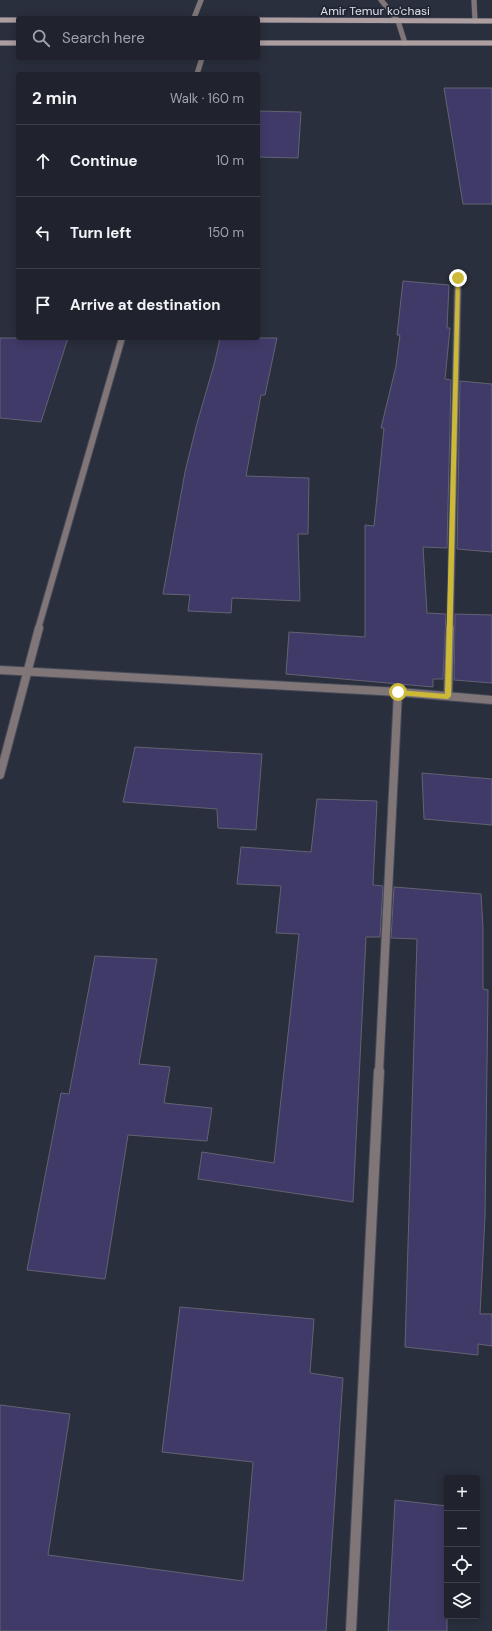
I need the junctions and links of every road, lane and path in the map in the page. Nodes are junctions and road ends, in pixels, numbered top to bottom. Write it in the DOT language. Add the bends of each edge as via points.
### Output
graph roads {
  1 [pos="201,0"];
  2 [pos="381,0"];
  3 [pos="474,0"];
  4 [pos="195,16"];
  5 [pos="0,20"];
  6 [pos="16,20"];
  7 [pos="260,20"];
  8 [pos="398,21"];
  9 [pos="475,21"];
  10 [pos="492,21"];
  11 [pos="0,43"];
  12 [pos="16,43"];
  13 [pos="260,43"];
  14 [pos="404,43"];
  15 [pos="492,43"];
  16 [pos="201,60"];
  17 [pos="198,72"];
  18 [pos="458,278"];
  19 [pos="121,340"];
  20 [pos="0,670"];
  21 [pos="26,671"];
  22 [pos="398,692"];
  23 [pos="448,696"];
  24 [pos="492,700"];
  25 [pos="0,775"];
  26 [pos="351,1631"];
  1 -- 4 [label="street"];
  2 -- 8 [label="street"];
  3 -- 9 [label="street"];
  5 -- 6 [label="main road"];
  7 -- 8 [label="main road, Amir Temur ko'chasi"];
  8 -- 9 [label="main road, Amir Temur ko'chasi"];
  8 -- 14 [label="street"];
  9 -- 10 [label="main road, Amir Temur ko'chasi"];
  11 -- 12 [label="main road"];
  13 -- 14 [label="main road"];
  14 -- 15 [label="main road"];
  16 -- 17 [label="street"];
  18 -- 23 [label="street"];
  19 -- 21 [label="street"];
  20 -- 21 [label="street"];
  21 -- 22 [label="street"];
  21 -- 25 [label="street"];
  22 -- 23 [label="street"];
  22 -- 26 [label="street"];
  23 -- 24 [label="street"];
}
